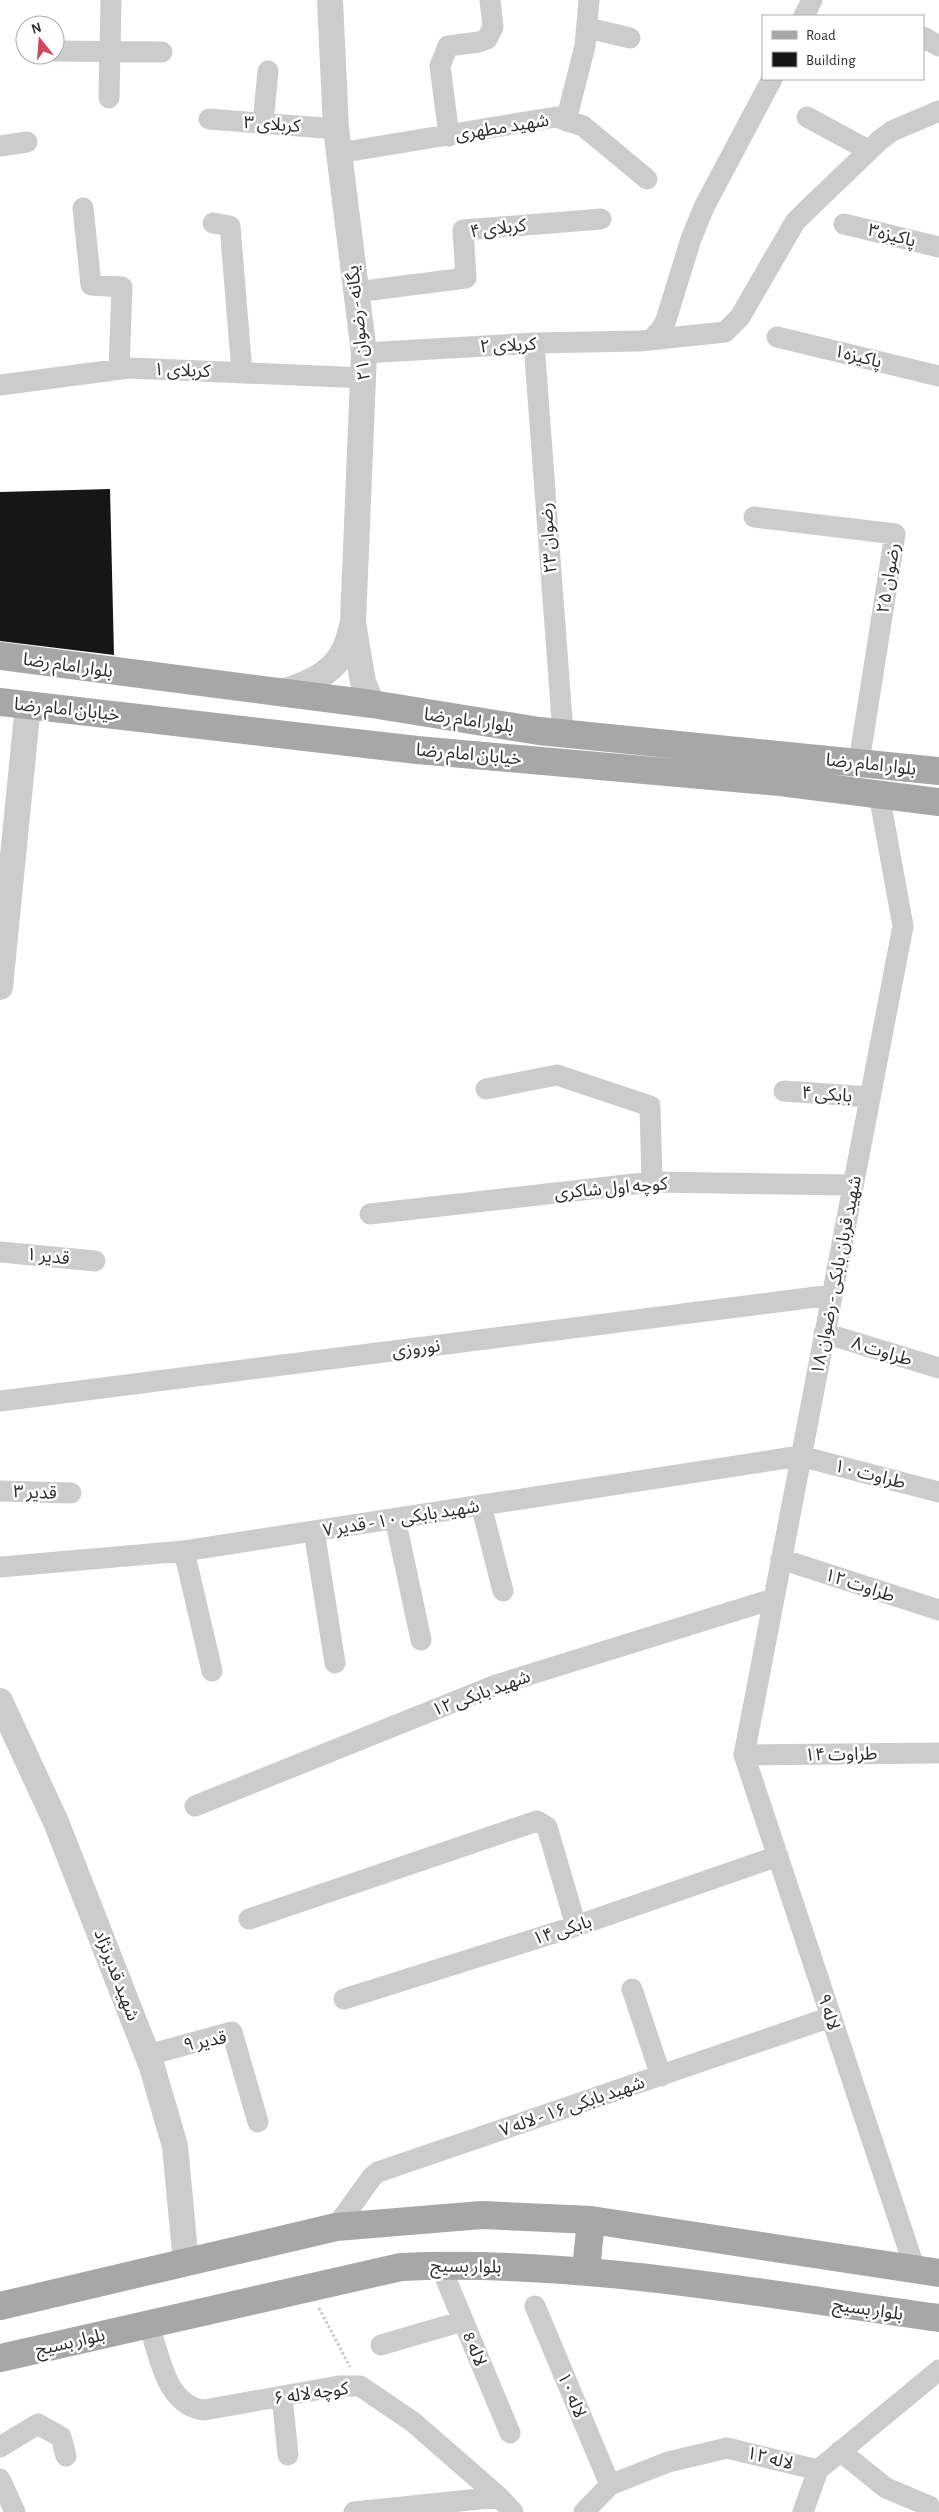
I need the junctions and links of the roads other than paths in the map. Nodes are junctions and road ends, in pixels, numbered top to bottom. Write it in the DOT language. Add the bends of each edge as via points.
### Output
graph roads {
  1 [pos="111,0"];
  2 [pos="330,0"];
  3 [pos="490,0"];
  4 [pos="589,0"];
  5 [pos="812,0"];
  6 [pos="804,15"];
  7 [pos="588,28"];
  8 [pos="630,38"];
  9 [pos="924,38"];
  10 [pos="939,46"];
  11 [pos="65,52"];
  12 [pos="110,52"];
  13 [pos="162,52"];
  14 [pos="268,71"];
  15 [pos="771,80"];
  16 [pos="108,98"];
  17 [pos="939,111"];
  18 [pos="807,117"];
  19 [pos="209,120"];
  20 [pos="566,121"];
  21 [pos="263,124"];
  22 [pos="449,136"];
  23 [pos="337,141"];
  24 [pos="26,142"];
  25 [pos="0,146"];
  26 [pos="868,150"];
  27 [pos="647,179"];
  28 [pos="83,208"];
  29 [pos="601,219"];
  30 [pos="214,223"];
  31 [pos="844,224"];
  32 [pos="939,247"];
  33 [pos="356,292"];
  34 [pos="776,337"];
  35 [pos="652,339"];
  36 [pos="534,343"];
  37 [pos="365,365"];
  38 [pos="119,369"];
  39 [pos="242,372"];
  40 [pos="939,376"];
  41 [pos="0,385"];
  42 [pos="754,517"];
  43 [pos="353,623"];
  44 [pos="0,656"];
  45 [pos="198,682"];
  46 [pos="279,693"];
  47 [pos="0,702"];
  48 [pos="28,705"];
  49 [pos="384,707"];
  50 [pos="192,723"];
  51 [pos="563,733"];
  52 [pos="393,747"];
  53 [pos="859,762"];
  54 [pos="939,771"];
  55 [pos="879,794"];
  56 [pos="939,802"];
  57 [pos="0,988"];
  58 [pos="486,1089"];
  59 [pos="784,1091"];
  60 [pos="870,1097"];
  61 [pos="652,1182"];
  62 [pos="853,1185"];
  63 [pos="370,1214"];
  64 [pos="0,1252"];
  65 [pos="95,1261"];
  66 [pos="832,1295"];
  67 [pos="824,1333"];
  68 [pos="939,1368"];
  69 [pos="0,1401"];
  70 [pos="800,1456"];
  71 [pos="0,1490"];
  72 [pos="939,1492"];
  73 [pos="70,1493"];
  74 [pos="481,1505"];
  75 [pos="395,1518"];
  76 [pos="314,1531"];
  77 [pos="184,1551"];
  78 [pos="781,1559"];
  79 [pos="0,1566"];
  80 [pos="503,1591"];
  81 [pos="774,1599"];
  82 [pos="939,1610"];
  83 [pos="420,1640"];
  84 [pos="335,1663"];
  85 [pos="212,1671"];
  86 [pos="0,1701"];
  87 [pos="939,1753"];
  88 [pos="744,1755"];
  89 [pos="195,1806"];
  90 [pos="778,1856"];
  91 [pos="249,1919"];
  92 [pos="576,1926"];
  93 [pos="632,1989"];
  94 [pos="344,1998"];
  95 [pos="831,2018"];
  96 [pos="148,2055"];
  97 [pos="661,2076"];
  98 [pos="258,2122"];
  99 [pos="591,2220"];
  100 [pos="336,2228"];
  101 [pos="186,2263"];
  102 [pos="440,2265"];
  103 [pos="586,2270"];
  104 [pos="927,2271"];
  105 [pos="0,2306"];
  106 [pos="534,2306"];
  107 [pos="939,2318"];
  108 [pos="463,2321"];
  109 [pos="149,2324"];
  110 [pos="381,2345"];
  111 [pos="0,2358"];
  112 [pos="939,2370"];
  113 [pos="282,2397"];
  114 [pos="510,2433"];
  115 [pos="0,2447"];
  116 [pos="840,2451"];
  117 [pos="288,2455"];
  118 [pos="66,2456"];
  119 [pos="818,2470"];
  120 [pos="0,2478"];
  121 [pos="610,2484"];
  122 [pos="506,2504"];
  123 [pos="15,2512"];
  124 [pos="354,2512"];
  125 [pos="584,2512"];
  126 [pos="803,2512"];
  127 [pos="929,2512"];
  1 -- 12 [label="street"];
  2 -- 23 [label="street, یگانه - رضوان ۲۱"];
  3 -- 22 [label="street" via="493,27 487,39 448,46 442,57 440,66"];
  4 -- 7 [label="street"];
  5 -- 6 [label="street"];
  7 -- 8 [label="street"];
  7 -- 20 [label="street"];
  9 -- 10 [label="street"];
  11 -- 12 [label="street"];
  12 -- 13 [label="street"];
  12 -- 16 [label="street"];
  14 -- 21 [label="street"];
  15 -- 35 [label="street" via="704,207 666,320"];
  17 -- 26 [label="street, کربلای ۲" via="892,131"];
  18 -- 26 [label="street"];
  19 -- 21 [label="street, کربلای ۳"];
  20 -- 22 [label="street, شهید مطهری" via="556,117"];
  20 -- 27 [label="street, شهید مطهری" via="583,126"];
  21 -- 23 [label="street, کربلای ۳"];
  22 -- 23 [label="street, شهید مطهری"];
  23 -- 33 [label="street, یگانه - رضوان ۲۱"];
  24 -- 25 [label="street"];
  26 -- 35 [label="street, کربلای ۲" via="795,222 740,317 725,332"];
  28 -- 38 [label="street" via="91,286 122,287"];
  29 -- 33 [label="street, کربلای ۴" via="462,230 466,278"];
  30 -- 39 [label="street" via="230,226"];
  31 -- 32 [label="street, پاکیزه۳"];
  33 -- 37 [label="street, یگانه - رضوان ۲۱"];
  34 -- 40 [label="street, پاکیزه۱"];
  35 -- 36 [label="street, کربلای ۲"];
  36 -- 37 [label="street, کربلای ۲"];
  36 -- 51 [label="street, رضوان ۲۳"];
  37 -- 39 [label="street, کربلای ۱"];
  37 -- 43 [label="street, یگانه - رضوان ۲۱"];
  38 -- 39 [label="street, کربلای ۱"];
  38 -- 41 [label="street, کربلای ۱"];
  42 -- 53 [label="street, رضوان ۲۵" via="895,534"];
  43 -- 46 [label="street" via="343,653 333,665 303,686"];
  43 -- 49 [label="street, یگانه - رضوان ۲۱" via="363,682"];
  44 -- 45 [label="main road, بلوار امام رضا"];
  45 -- 46 [label="main road, بلوار امام رضا"];
  45 -- 50 [label="main road"];
  46 -- 49 [label="main road, بلوار امام رضا"];
  47 -- 48 [label="main road, خیابان امام رضا"];
  48 -- 50 [label="main road, خیابان امام رضا"];
  48 -- 57 [label="street"];
  49 -- 51 [label="main road, بلوار امام رضا"];
  49 -- 52 [label="main road"];
  50 -- 52 [label="main road, خیابان امام رضا"];
  51 -- 53 [label="main road, بلوار امام رضا"];
  52 -- 55 [label="main road, خیابان امام رضا"];
  53 -- 54 [label="main road, بلوار امام رضا"];
  55 -- 56 [label="main road, خیابان امام رضا"];
  55 -- 60 [label="street, شهید قربان بابکی - رضوان ۱۸" via="903,926"];
  58 -- 61 [label="street" via="557,1075 650,1106"];
  59 -- 60 [label="street, بابکی ۴"];
  60 -- 62 [label="street, شهید قربان بابکی - رضوان ۱۸"];
  61 -- 62 [label="street, کوچه اول شاکری"];
  61 -- 63 [label="street, کوچه اول شاکری"];
  62 -- 66 [label="street, شهید قربان بابکی - رضوان ۱۸"];
  64 -- 65 [label="street, قدیر ۱"];
  66 -- 67 [label="street, شهید قربان بابکی - رضوان ۱۸"];
  66 -- 69 [label="street, نوروزی"];
  67 -- 68 [label="street, طراوت ۸"];
  67 -- 70 [label="street, شهید قربان بابکی - رضوان ۱۸"];
  70 -- 72 [label="street, طراوت ۱۰"];
  70 -- 74 [label="street, شهید بابکی ۱۰ - قدیر ۷"];
  70 -- 78 [label="street, شهید قربان بابکی - رضوان ۱۸"];
  71 -- 73 [label="street, قدیر ۳"];
  74 -- 75 [label="street, شهید بابکی ۱۰ - قدیر ۷"];
  74 -- 80 [label="street"];
  75 -- 76 [label="street, شهید بابکی ۱۰ - قدیر ۷"];
  75 -- 83 [label="street"];
  76 -- 77 [label="street, شهید بابکی ۱۰ - قدیر ۷"];
  76 -- 84 [label="street"];
  77 -- 79 [label="street, شهید بابکی ۱۰ - قدیر ۷"];
  77 -- 85 [label="street"];
  78 -- 81 [label="street, شهید قربان بابکی - رضوان ۱۸"];
  78 -- 82 [label="street, طراوت ۱۲"];
  81 -- 88 [label="street, شهید قربان بابکی - رضوان ۱۸"];
  81 -- 89 [label="street, شهید بابکی ۱۲" via="496,1685"];
  86 -- 96 [label="street, شهید قدیرنژاد" via="56,1822"];
  87 -- 88 [label="street, طراوت ۱۴"];
  88 -- 90 [label="street, لاله ۹"];
  90 -- 92 [label="street, بابکی ۱۴"];
  90 -- 95 [label="street, لاله ۹"];
  91 -- 92 [label="street" via="537,1821 547,1827"];
  92 -- 94 [label="street, بابکی ۱۴"];
  93 -- 97 [label="street"];
  95 -- 97 [label="street, شهید بابکی ۱۶ - لاله ۷"];
  95 -- 104 [label="street, لاله ۹"];
  96 -- 98 [label="street, قدیر ۹" via="232,2032"];
  96 -- 101 [label="street, شهید قدیرنژاد" via="175,2146"];
  97 -- 100 [label="street, شهید بابکی ۱۶ - لاله ۷" via="378,2172"];
  99 -- 100 [label="main road" via="482,2215"];
  99 -- 103 [label="main road"];
  99 -- 104 [label="main road"];
  100 -- 101 [label="main road"];
  101 -- 105 [label="main road"];
  102 -- 103 [label="main road, بلوار بسیج"];
  102 -- 108 [label="street, لاله 8"];
  102 -- 109 [label="main road, بلوار بسیج" via="401,2267"];
  103 -- 107 [label="main road, بلوار بسیج"];
  106 -- 121 [label="street, لاله ۱۰"];
  108 -- 110 [label="street"];
  108 -- 114 [label="street, لاله 8"];
  109 -- 111 [label="main road, بلوار بسیج"];
  109 -- 113 [label="street, کوچه لاله ۶" via="163,2370 178,2398 191,2409 204,2410"];
  112 -- 116 [label="street, لاله ۱۲"];
  113 -- 117 [label="street"];
  113 -- 122 [label="street, کوچه لاله ۶" via="339,2386 360,2386 413,2422"];
  115 -- 118 [label="street" via="38,2424 61,2437"];
  116 -- 119 [label="street, لاله ۱۲"];
  116 -- 127 [label="street" via="886,2488 929,2506"];
  119 -- 121 [label="street, لاله ۱۲" via="727,2448 668,2462"];
  119 -- 126 [label="street"];
  120 -- 123 [label="street"];
  121 -- 125 [label="street, لاله ۱۲"];
  122 -- 124 [label="street"];
}
